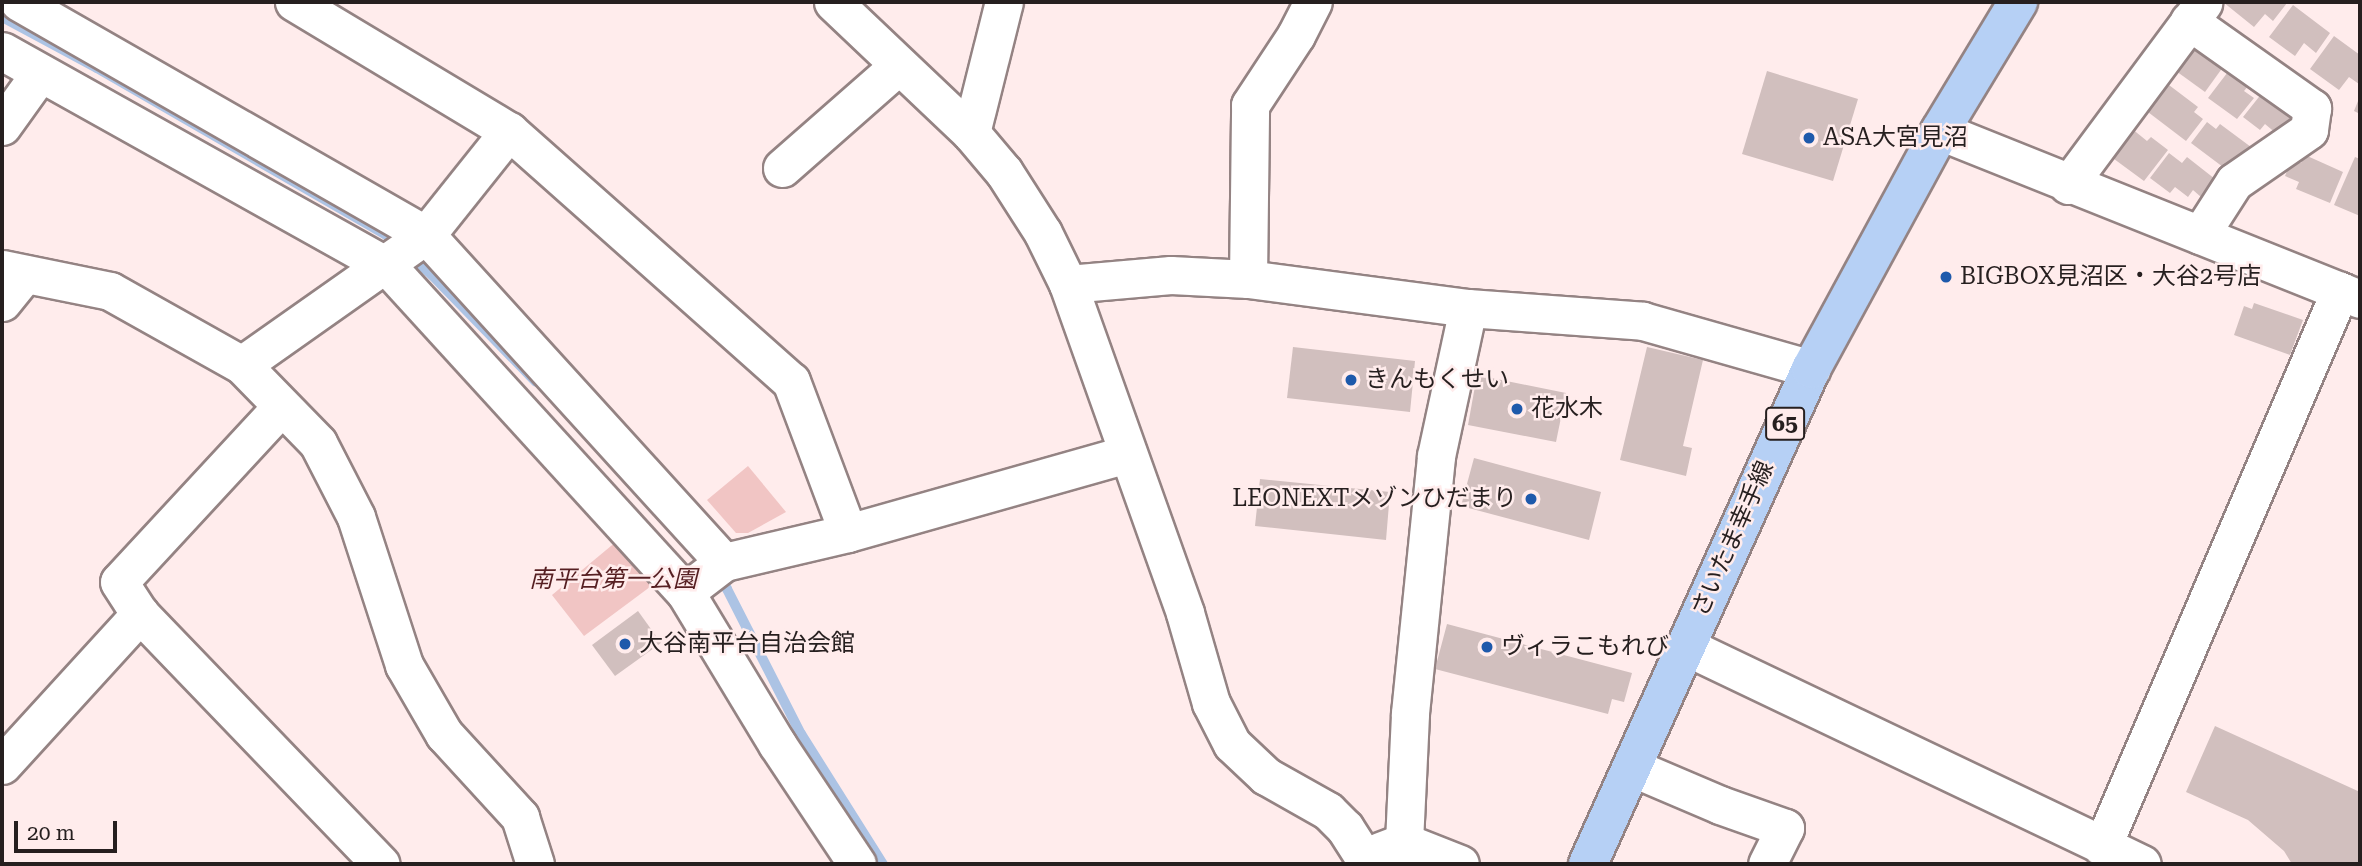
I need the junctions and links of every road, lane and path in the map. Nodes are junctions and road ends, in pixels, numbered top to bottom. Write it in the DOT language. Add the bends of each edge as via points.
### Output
graph roads {
  1 [pos="19,2"];
  2 [pos="294,2"];
  3 [pos="833,2"];
  4 [pos="1004,2"];
  5 [pos="1313,2"];
  6 [pos="2018,2"];
  7 [pos="2196,11"];
  8 [pos="2,51"];
  9 [pos="898,66"];
  10 [pos="40,73"];
  11 [pos="2,126"];
  12 [pos="509,131"];
  13 [pos="1940,131"];
  14 [pos="971,133"];
  15 [pos="782,168"];
  16 [pos="2068,185"];
  17 [pos="2200,235"];
  18 [pos="407,250"];
  19 [pos="13,271"];
  20 [pos="1248,279"];
  21 [pos="1068,284"];
  22 [pos="2350,295"];
  23 [pos="2,302"];
  24 [pos="1468,308"];
  25 [pos="242,365"];
  26 [pos="1811,369"];
  27 [pos="281,407"];
  28 [pos="1127,454"];
  29 [pos="848,533"];
  30 [pos="709,574"];
  31 [pos="140,614"];
  32 [pos="1685,646"];
  33 [pos="2,765"];
  34 [pos="1631,768"];
  35 [pos="1404,842"];
  36 [pos="2102,847"];
  37 [pos="1363,862"];
  38 [pos="381,864"];
  39 [pos="535,864"];
  40 [pos="857,864"];
  41 [pos="1461,864"];
  42 [pos="1588,864"];
  43 [pos="1767,864"];
  44 [pos="2142,864"];
  1 -- 18 [label="street"];
  2 -- 12 [label="street"];
  3 -- 9 [label="street"];
  4 -- 14 [label="street"];
  5 -- 20 [label="street" via="1250,105"];
  6 -- 13 [label="main road, さいたま幸手線 / 65"];
  7 -- 16 [label="street"];
  7 -- 17 [label="street" via="2312,108 2309,130 2234,182"];
  8 -- 10 [label="street"];
  9 -- 14 [label="street"];
  9 -- 15 [label="street"];
  10 -- 11 [label="street"];
  10 -- 18 [label="street"];
  12 -- 18 [label="street"];
  12 -- 29 [label="street" via="791,381"];
  13 -- 16 [label="street"];
  13 -- 26 [label="main road, さいたま幸手線 / 65"];
  14 -- 21 [label="street" via="1004,172 1043,233"];
  16 -- 17 [label="street"];
  17 -- 22 [label="street"];
  18 -- 25 [label="street"];
  18 -- 30 [label="street"];
  18 -- 30 [label="street"];
  19 -- 23 [label="street"];
  19 -- 25 [label="street" via="110,291"];
  20 -- 21 [label="street" via="1171,275"];
  20 -- 24 [label="street"];
  21 -- 28 [label="street"];
  22 -- 36 [label="street"];
  24 -- 26 [label="street" via="1643,321"];
  24 -- 35 [label="street" via="1436,456 1410,713"];
  25 -- 27 [label="street"];
  26 -- 32 [label="main road, さいたま幸手線 / 65"];
  27 -- 31 [label="street" via="119,582"];
  27 -- 39 [label="street" via="318,443 356,517 404,665 444,734 520,817"];
  28 -- 29 [label="street"];
  28 -- 37 [label="street" via="1185,613 1211,703 1232,744 1266,776 1328,811 1345,828"];
  29 -- 30 [label="street"];
  30 -- 40 [label="street" via="777,744"];
  31 -- 33 [label="street"];
  31 -- 38 [label="street"];
  32 -- 34 [label="main road, さいたま幸手線 / 65"];
  32 -- 36 [label="street"];
  34 -- 42 [label="main road, さいたま幸手線 / 65"];
  34 -- 43 [label="street" via="1785,828"];
  35 -- 37 [label="street"];
  35 -- 41 [label="street"];
  36 -- 44 [label="street"];
}
